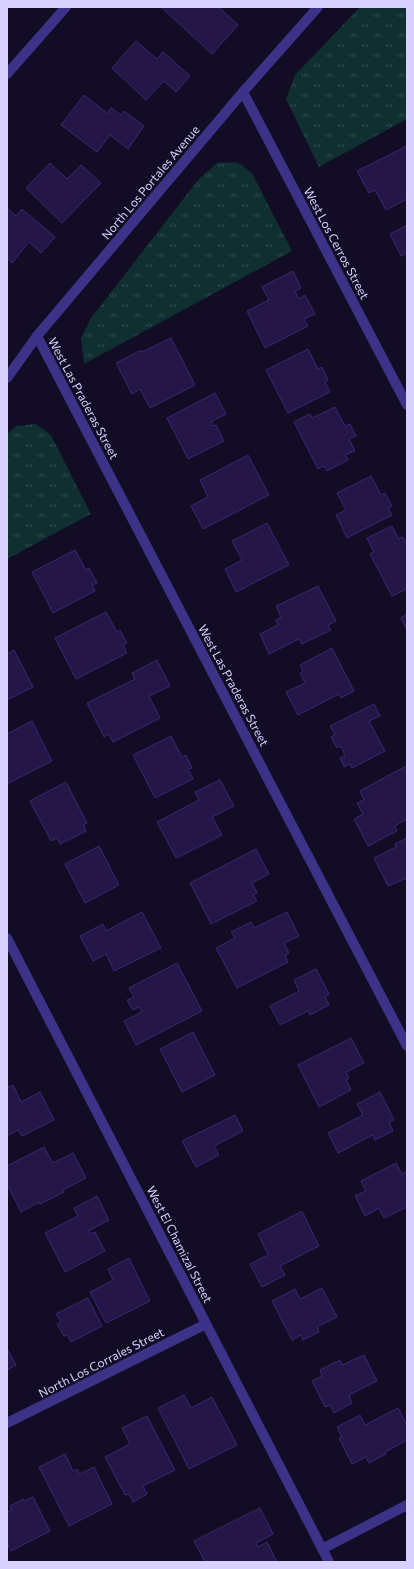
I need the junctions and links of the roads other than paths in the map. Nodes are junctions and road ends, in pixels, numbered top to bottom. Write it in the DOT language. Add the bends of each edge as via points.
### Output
graph roads {
  1 [pos="66,7"];
  2 [pos="318,7"];
  3 [pos="7,74"];
  4 [pos="243,92"];
  5 [pos="38,336"];
  6 [pos="7,378"];
  7 [pos="407,405"];
  8 [pos="7,938"];
  9 [pos="407,1046"];
  10 [pos="206,1324"];
  11 [pos="7,1423"];
  12 [pos="407,1505"];
  13 [pos="322,1549"];
  14 [pos="329,1562"];
  1 -- 3 [label="street"];
  2 -- 4 [label="street, North Los Portales Avenue"];
  4 -- 5 [label="street, North Los Portales Avenue"];
  4 -- 7 [label="street, West Los Cerros Street"];
  5 -- 6 [label="street, North Los Portales Avenue"];
  5 -- 9 [label="street, West Las Praderas Street"];
  8 -- 10 [label="street, West El Chamizal Street"];
  10 -- 11 [label="street, North Los Corrales Street"];
  10 -- 13 [label="street, West El Chamizal Street"];
  12 -- 13 [label="street"];
  13 -- 14 [label="street, West El Chamizal Street"];
}
